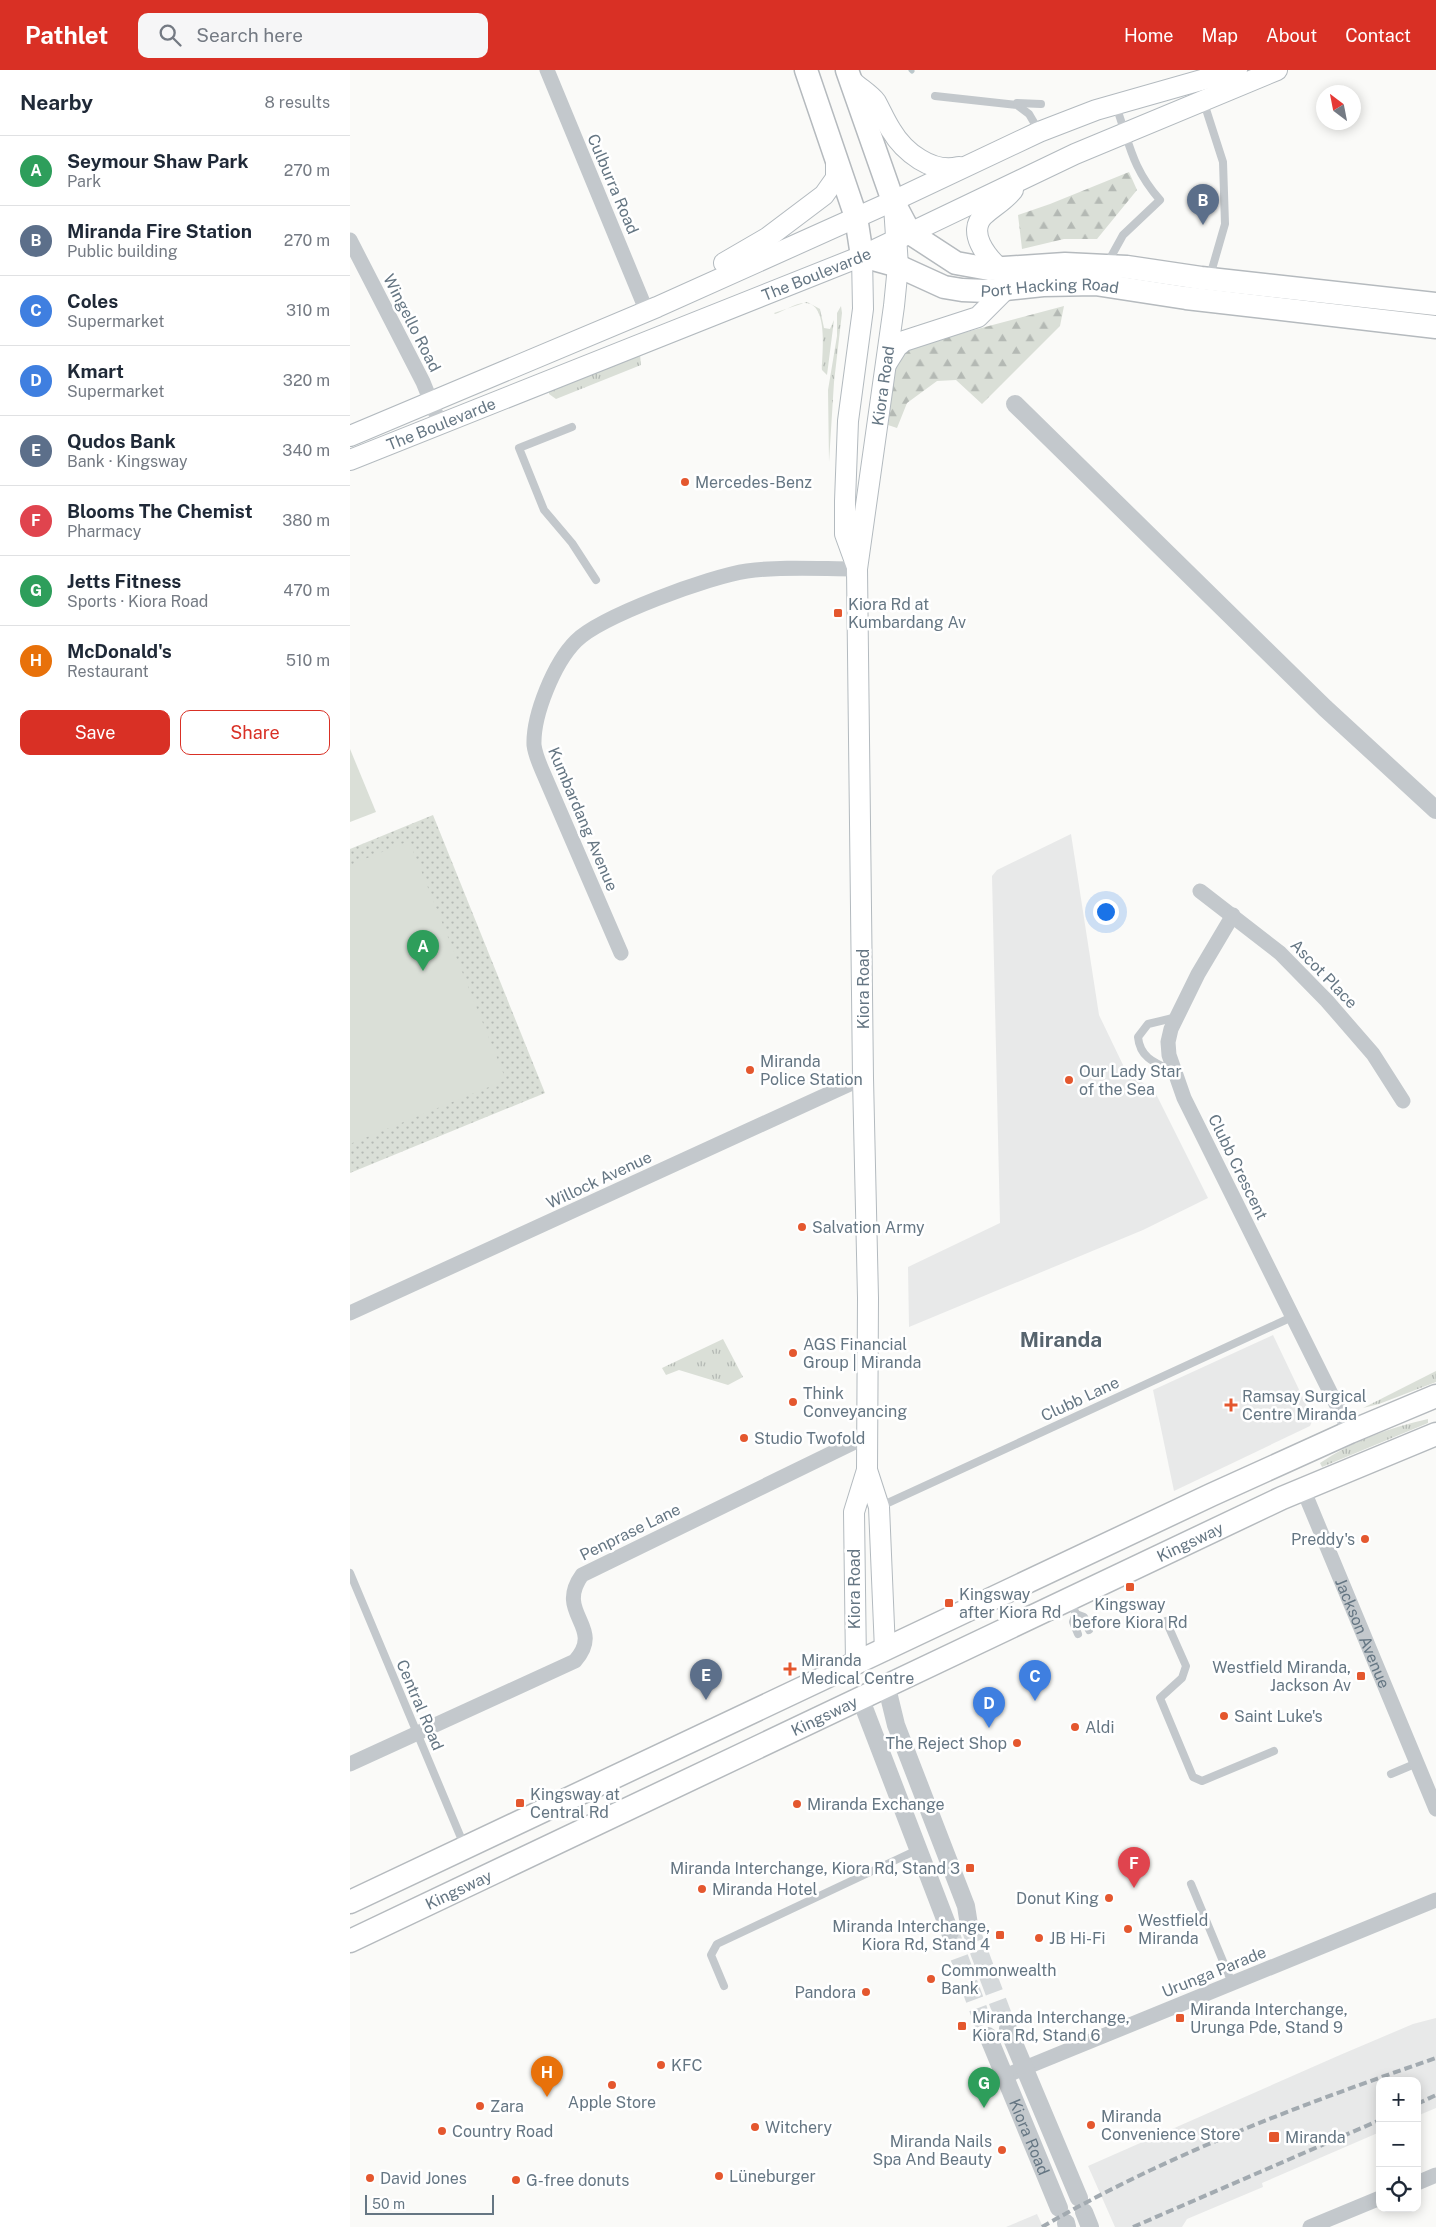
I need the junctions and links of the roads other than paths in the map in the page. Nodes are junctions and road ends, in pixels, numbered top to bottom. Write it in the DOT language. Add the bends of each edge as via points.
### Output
graph roads {
  1 [pos="547,70"];
  2 [pos="806,70"];
  3 [pos="1238,70"];
  4 [pos="1277,70"];
  5 [pos="850,76"];
  6 [pos="935,96"];
  7 [pos="1203,101"];
  8 [pos="1005,103"];
  9 [pos="1041,104"];
  10 [pos="1116,104"];
  11 [pos="1039,132"];
  12 [pos="1126,133"];
  13 [pos="836,160"];
  14 [pos="968,164"];
  15 [pos="1025,177"];
  16 [pos="894,201"];
  17 [pos="856,217"];
  18 [pos="904,237"];
  19 [pos="350,240"];
  20 [pos="862,256"];
  21 [pos="1106,265"];
  22 [pos="898,266"];
  23 [pos="1003,279"];
  24 [pos="1209,279"];
  25 [pos="1436,304"];
  26 [pos="647,312"];
  27 [pos="1436,327"];
  28 [pos="886,364"];
  29 [pos="431,401"];
  30 [pos="1015,404"];
  31 [pos="440,424"];
  32 [pos="572,427"];
  33 [pos="350,436"];
  34 [pos="350,460"];
  35 [pos="857,568"];
  36 [pos="596,580"];
  37 [pos="1436,810"];
  38 [pos="1200,890"];
  39 [pos="1233,915"];
  40 [pos="621,953"];
  41 [pos="1177,1017"];
  42 [pos="1175,1072"];
  43 [pos="863,1078"];
  44 [pos="1404,1101"];
  45 [pos="350,1313"];
  46 [pos="1292,1316"];
  47 [pos="1436,1396"];
  48 [pos="1350,1432"];
  49 [pos="1436,1434"];
  50 [pos="867,1436"];
  51 [pos="1291,1459"];
  52 [pos="867,1470"];
  53 [pos="1303,1489"];
  54 [pos="879,1506"];
  55 [pos="350,1572"];
  56 [pos="1073,1607"];
  57 [pos="1166,1621"];
  58 [pos="1090,1630"];
  59 [pos="1078,1634"];
  60 [pos="885,1650"];
  61 [pos="856,1664"];
  62 [pos="887,1688"];
  63 [pos="861,1700"];
  64 [pos="417,1732"];
  65 [pos="1274,1751"];
  66 [pos="1417,1763"];
  67 [pos="350,1764"];
  68 [pos="1391,1774"];
  69 [pos="1436,1809"];
  70 [pos="465,1848"];
  71 [pos="917,1850"];
  72 [pos="1191,1884"];
  73 [pos="1436,1900"];
  74 [pos="350,1902"];
  75 [pos="969,1925"];
  76 [pos="950,1932"];
  77 [pos="350,1941"];
  78 [pos="1232,1983"];
  79 [pos="724,1986"];
  80 [pos="1008,2029"];
  81 [pos="988,2036"];
  82 [pos="1024,2068"];
  83 [pos="1005,2076"];
  84 [pos="1436,2175"];
  85 [pos="1421,2181"];
  86 [pos="1376,2200"];
  87 [pos="1085,2213"];
  88 [pos="1064,2219"];
  89 [pos="1310,2227"];
  1 -- 26 [label="street, Culburra Road"];
  2 -- 13 [label="main road"];
  3 -- 10 [label="main road, The Boulevarde"];
  4 -- 7 [label="main road, The Boulevarde"];
  5 -- 14 [label="main road" via="875,101 893,134 924,162 942,169"];
  5 -- 16 [label="main road"];
  6 -- 8 [label="lane"];
  7 -- 12 [label="main road, The Boulevarde"];
  7 -- 24 [label="lane" via="1222,156 1225,224"];
  8 -- 9 [label="lane"];
  8 -- 11 [label="lane" via="1025,110"];
  10 -- 11 [label="main road, The Boulevarde"];
  10 -- 12 [label="lane"];
  11 -- 14 [label="main road, The Boulevarde"];
  12 -- 15 [label="main road, The Boulevarde"];
  12 -- 21 [label="lane" via="1138,172 1160,200 1123,235"];
  13 -- 17 [label="main road"];
  13 -- 26 [label="main road" via="836,178 824,195 762,241 736,258 687,281"];
  14 -- 16 [label="main road, The Boulevarde"];
  15 -- 18 [label="main road, The Boulevarde"];
  15 -- 23 [label="main road" via="979,222 980,244"];
  16 -- 17 [label="main road, The Boulevarde"];
  16 -- 18 [label="main road"];
  17 -- 20 [label="main road"];
  17 -- 26 [label="main road, The Boulevarde"];
  18 -- 20 [label="main road, The Boulevarde"];
  18 -- 22 [label="main road, Kiora Road"];
  18 -- 23 [label="main road, Port Hacking Road" via="956,263 982,269"];
  19 -- 29 [label="street, Wingello Road"];
  20 -- 22 [label="main road, Port Hacking Road"];
  20 -- 31 [label="main road, The Boulevarde"];
  20 -- 35 [label="main road, Kiora Road" via="863,309 848,421 845,501 845,534"];
  21 -- 23 [label="main road, Port Hacking Road" via="1065,264"];
  21 -- 24 [label="main road, Port Hacking Road"];
  22 -- 23 [label="main road, Port Hacking Road" via="954,289 975,291"];
  22 -- 28 [label="main road, Kiora Road"];
  23 -- 27 [label="main road, Port Hacking Road" via="1052,285 1096,284 1186,298"];
  23 -- 28 [label="main road" via="978,317 900,344"];
  24 -- 25 [label="main road, Port Hacking Road"];
  26 -- 29 [label="main road, The Boulevarde"];
  28 -- 35 [label="main road, Kiora Road"];
  29 -- 31 [label="street, Wingello Road"];
  29 -- 33 [label="main road, The Boulevarde"];
  30 -- 37 [label="street" via="1325,708"];
  31 -- 34 [label="main road, The Boulevarde"];
  32 -- 36 [label="lane" via="519,448 544,510 572,543"];
  35 -- 40 [label="street, Kumbardang Avenue" via="747,571 692,586 606,621 576,641 558,665 536,724 534,747"];
  35 -- 43 [label="main road, Kiora Road"];
  38 -- 39 [label="street, Ascot Place"];
  39 -- 41 [label="street, Clubb Crescent"];
  39 -- 44 [label="street, Ascot Place" via="1280,953 1327,1001 1373,1054"];
  41 -- 42 [label="street, Clubb Crescent" via="1168,1042"];
  41 -- 42 [label="lane" via="1148,1024 1138,1037 1139,1048 1146,1058"];
  42 -- 46 [label="street, Clubb Crescent" via="1184,1098"];
  43 -- 45 [label="street, Willock Avenue"];
  43 -- 50 [label="main road, Kiora Road" via="868,1298"];
  46 -- 48 [label="street, Clubb Crescent"];
  46 -- 54 [label="lane, Clubb Lane"];
  47 -- 48 [label="main road, Kingsway"];
  48 -- 51 [label="main road, Kingsway"];
  49 -- 53 [label="main road, Kingsway"];
  50 -- 52 [label="main road, Kiora Road"];
  50 -- 64 [label="street, Penprase Lane" via="582,1575 573,1587 572,1600 587,1637 585,1650 576,1661"];
  51 -- 53 [label="main road, Jackson Avenue"];
  51 -- 60 [label="main road, Kingsway"];
  52 -- 54 [label="main road, Kiora Road"];
  52 -- 61 [label="main road, Kiora Road" via="854,1512"];
  53 -- 56 [label="main road, Kingsway"];
  53 -- 66 [label="street, Jackson Avenue"];
  54 -- 60 [label="main road, Kiora Road"];
  55 -- 64 [label="lane, Central Road"];
  56 -- 58 [label="lane" via="1084,1617"];
  56 -- 59 [label="lane" via="1073,1622"];
  56 -- 62 [label="main road, Kingsway"];
  57 -- 65 [label="lane" via="1186,1666 1182,1678 1160,1698 1193,1777 1202,1781"];
  60 -- 61 [label="main road, Kingsway"];
  60 -- 62 [label="main road, Kiora Road"];
  61 -- 63 [label="main road, Kiora Road"];
  61 -- 70 [label="main road, Kingsway"];
  62 -- 63 [label="main road, Kingsway"];
  62 -- 75 [label="street, Kiora Road" via="896,1725 966,1906"];
  63 -- 71 [label="street, Kiora Road"];
  63 -- 77 [label="main road, Kingsway"];
  64 -- 67 [label="street, Penprase Lane"];
  64 -- 70 [label="lane, Central Road"];
  66 -- 68 [label="lane"];
  66 -- 69 [label="street, Jackson Avenue"];
  70 -- 74 [label="main road, Kingsway"];
  71 -- 76 [label="street, Kiora Road"];
  71 -- 79 [label="lane" via="717,1944 711,1955"];
  72 -- 78 [label="lane"];
  73 -- 78 [label="street, Urunga Parade"];
  78 -- 82 [label="street, Urunga Parade"];
  80 -- 82 [label="street, Kiora Road"];
  81 -- 83 [label="street, Kiora Road"];
  82 -- 83 [label="street, Urunga Parade"];
  82 -- 87 [label="street, Kiora Road"];
  83 -- 88 [label="street, Kiora Road"];
  84 -- 85 [label="street"];
  86 -- 89 [label="street"];
}
